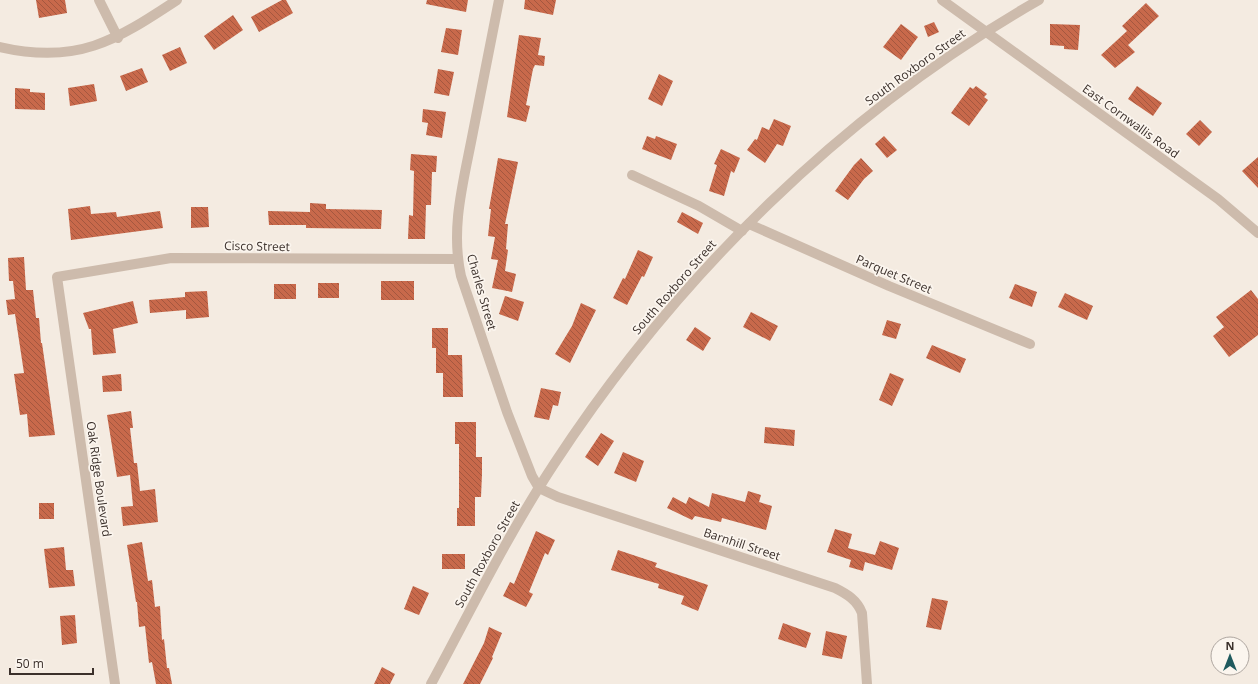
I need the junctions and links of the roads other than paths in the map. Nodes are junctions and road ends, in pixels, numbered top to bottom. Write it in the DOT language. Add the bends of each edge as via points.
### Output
graph roads {
  1 [pos="99,0"];
  2 [pos="177,0"];
  3 [pos="499,0"];
  4 [pos="942,0"];
  5 [pos="1040,0"];
  6 [pos="986,32"];
  7 [pos="118,38"];
  8 [pos="0,47"];
  9 [pos="632,174"];
  10 [pos="746,227"];
  11 [pos="1258,233"];
  12 [pos="457,259"];
  13 [pos="57,277"];
  14 [pos="1030,344"];
  15 [pos="539,488"];
  16 [pos="115,684"];
  17 [pos="431,684"];
  18 [pos="867,684"];
  1 -- 7 [label="street"];
  2 -- 7 [label="street"];
  3 -- 12 [label="street, Charles Street" via="458,215"];
  4 -- 6 [label="street, East Cornwallis Road"];
  5 -- 6 [label="street, South Roxboro Street"];
  6 -- 10 [label="street, South Roxboro Street" via="896,94 838,142"];
  6 -- 11 [label="street, East Cornwallis Road" via="1218,199"];
  7 -- 8 [label="street" via="76,51 53,53"];
  9 -- 10 [label="street, Parquet Street"];
  10 -- 14 [label="street, Parquet Street"];
  10 -- 15 [label="street, South Roxboro Street" via="660,322 626,364 592,408"];
  12 -- 13 [label="street, Cisco Street" via="171,258"];
  12 -- 15 [label="street, Charles Street" via="507,412"];
  13 -- 16 [label="street, Oak Ridge Boulevard"];
  15 -- 17 [label="street, South Roxboro Street"];
  15 -- 18 [label="street, Barnhill Street" via="558,497 835,588 846,594 859,606 862,613"];
}
